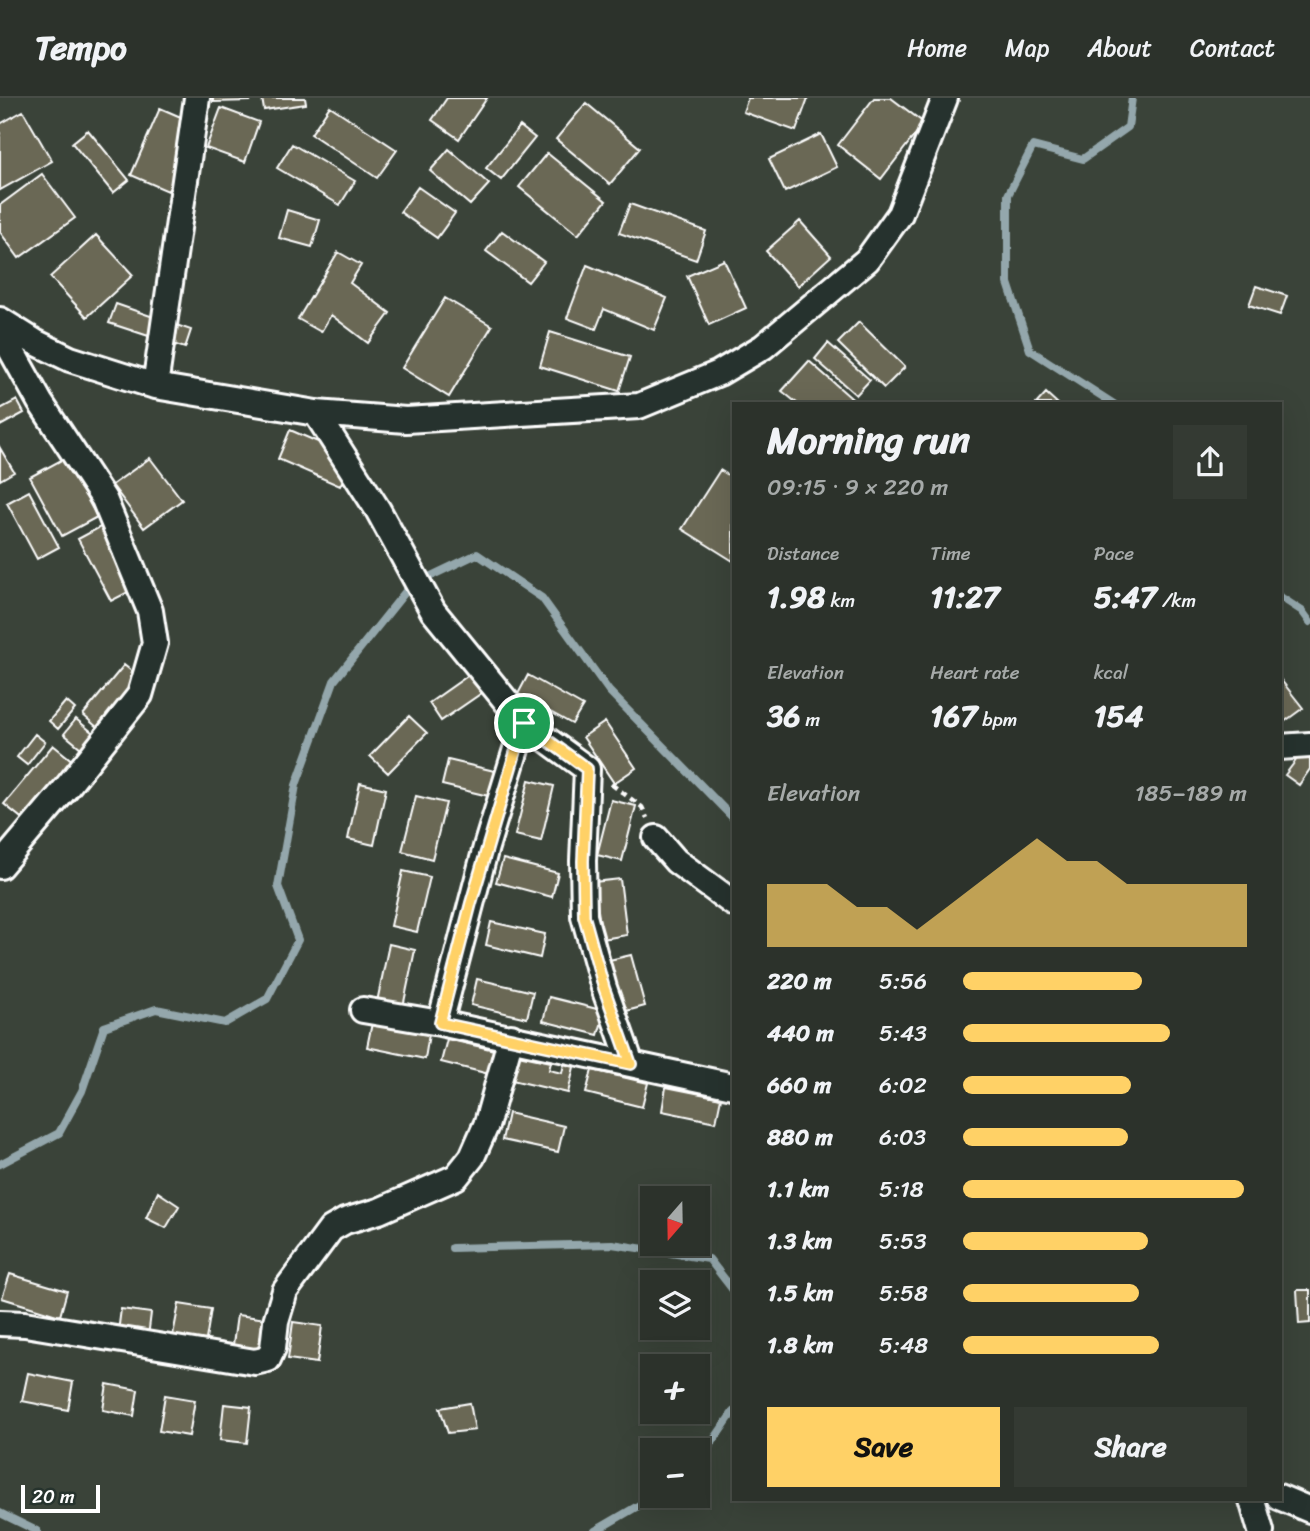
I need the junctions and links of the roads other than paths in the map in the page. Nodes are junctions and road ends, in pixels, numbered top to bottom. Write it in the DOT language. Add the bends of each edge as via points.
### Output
graph roads {
  1 [pos="197,98"];
  2 [pos="943,100"];
  3 [pos="0,320"];
  4 [pos="0,330"];
  5 [pos="155,386"];
  6 [pos="316,413"];
  7 [pos="524,723"];
  8 [pos="1310,745"];
  9 [pos="1282,747"];
  10 [pos="656,838"];
  11 [pos="0,866"];
  12 [pos="732,902"];
  13 [pos="363,1010"];
  14 [pos="440,1023"];
  15 [pos="511,1037"];
  16 [pos="631,1064"];
  17 [pos="732,1086"];
  18 [pos="0,1323"];
  19 [pos="1282,1498"];
  20 [pos="1252,1501"];
  21 [pos="1310,1510"];
  22 [pos="1261,1531"];
  1 -- 5 [label="street"];
  2 -- 6 [label="street" via="900,214 867,260 763,347 719,373 639,405 406,420"];
  3 -- 5 [label="street" via="70,359"];
  4 -- 11 [label="street" via="40,402 104,499 150,611 155,643 140,695"];
  5 -- 6 [label="street"];
  6 -- 7 [label="street" via="378,510 433,611"];
  7 -- 14 [label="street"];
  7 -- 16 [label="street" via="587,769 584,916"];
  8 -- 9 [label="street"];
  10 -- 12 [label="street" via="676,861"];
  13 -- 14 [label="street"];
  14 -- 15 [label="street"];
  15 -- 16 [label="street"];
  15 -- 18 [label="street" via="487,1123 472,1157 456,1177 331,1229 285,1291 268,1359 255,1362"];
  16 -- 17 [label="street"];
  19 -- 21 [label="street"];
  20 -- 22 [label="street"];
}
